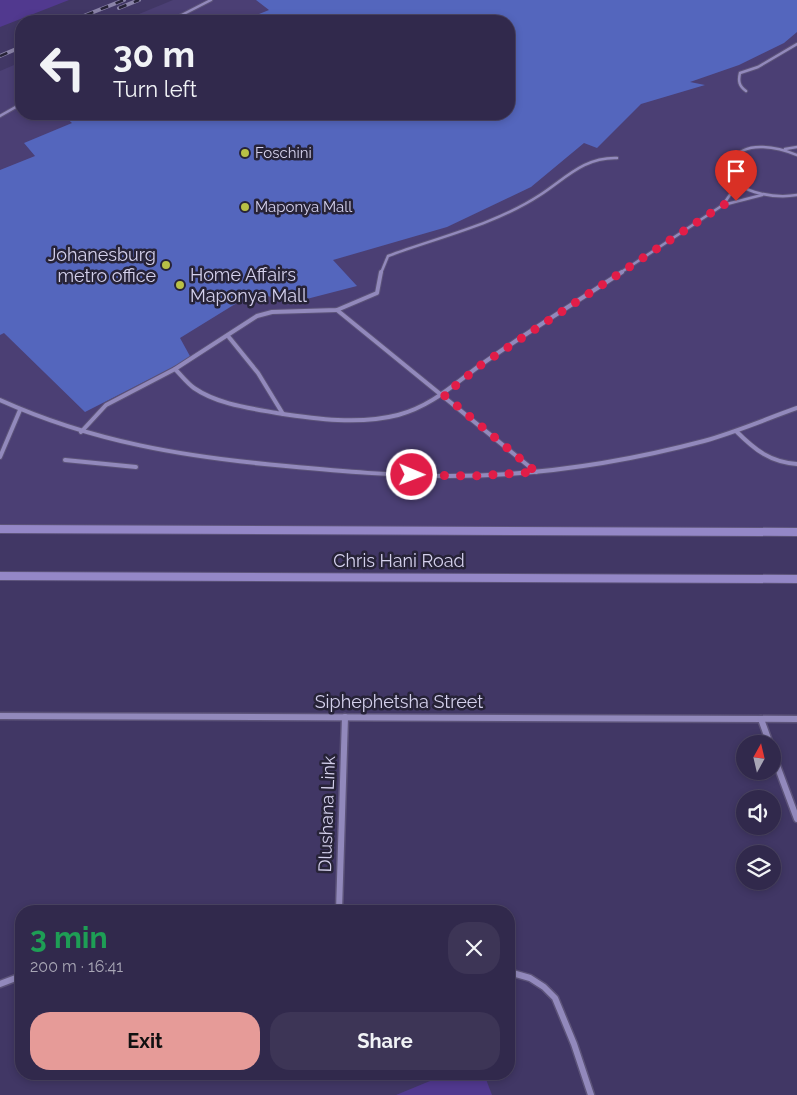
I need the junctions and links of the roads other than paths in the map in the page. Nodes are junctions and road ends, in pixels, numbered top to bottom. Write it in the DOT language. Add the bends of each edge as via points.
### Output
graph roads {
  1 [pos="211,0"];
  2 [pos="182,15"];
  3 [pos="797,44"];
  4 [pos="746,92"];
  5 [pos="15,107"];
  6 [pos="0,116"];
  7 [pos="797,147"];
  8 [pos="783,150"];
  9 [pos="797,156"];
  10 [pos="617,158"];
  11 [pos="738,183"];
  12 [pos="762,195"];
  13 [pos="796,196"];
  14 [pos="723,205"];
  15 [pos="337,310"];
  16 [pos="228,336"];
  17 [pos="175,370"];
  18 [pos="444,395"];
  19 [pos="0,400"];
  20 [pos="797,408"];
  21 [pos="20,410"];
  22 [pos="283,414"];
  23 [pos="736,430"];
  24 [pos="81,432"];
  25 [pos="0,458"];
  26 [pos="65,460"];
  27 [pos="797,464"];
  28 [pos="136,467"];
  29 [pos="536,472"];
  30 [pos="0,529"];
  31 [pos="797,532"];
  32 [pos="0,576"];
  33 [pos="797,580"];
  34 [pos="0,716"];
  35 [pos="344,717"];
  36 [pos="761,719"];
  37 [pos="797,719"];
  38 [pos="767,735"];
  39 [pos="781,776"];
  40 [pos="797,819"];
  41 [pos="339,905"];
  42 [pos="515,974"];
  43 [pos="15,978"];
  44 [pos="0,984"];
  45 [pos="591,1095"];
  1 -- 2 [label="lane"];
  3 -- 4 [label="lane" via="758,67 740,73 738,80"];
  5 -- 6 [label="lane"];
  7 -- 8 [label="lane"];
  8 -- 9 [label="lane"];
  8 -- 11 [label="lane" via="750,148 735,156 730,169"];
  10 -- 15 [label="lane" via="592,160 539,196 488,222 388,256 382,267 377,293"];
  11 -- 12 [label="lane"];
  11 -- 14 [label="lane"];
  12 -- 13 [label="lane"];
  12 -- 14 [label="lane"];
  14 -- 18 [label="lane" via="481,365"];
  15 -- 16 [label="lane" via="272,312 257,316"];
  15 -- 18 [label="lane"];
  16 -- 17 [label="lane"];
  16 -- 22 [label="lane" via="244,352"];
  17 -- 22 [label="lane" via="194,388 214,398 241,407"];
  17 -- 24 [label="lane" via="106,405"];
  18 -- 22 [label="lane" via="415,410 380,419 335,420"];
  18 -- 29 [label="lane"];
  19 -- 21 [label="lane"];
  20 -- 23 [label="lane"];
  21 -- 24 [label="lane"];
  21 -- 25 [label="lane"];
  23 -- 27 [label="lane" via="760,455 781,463"];
  23 -- 29 [label="lane" via="676,447"];
  24 -- 29 [label="lane" via="140,446 262,465 412,475"];
  26 -- 28 [label="lane"];
  30 -- 31 [label="main road, Chris Hani Road"];
  32 -- 33 [label="main road, Chris Hani Road"];
  34 -- 35 [label="street, Siphephetsha Street"];
  35 -- 36 [label="street, Siphephetsha Street"];
  35 -- 41 [label="street, Dlushana Link"];
  36 -- 37 [label="street, Siphephetsha Street"];
  36 -- 38 [label="street"];
  39 -- 40 [label="street"];
  42 -- 45 [label="street" via="530,978 555,998"];
  43 -- 44 [label="street"];
}
